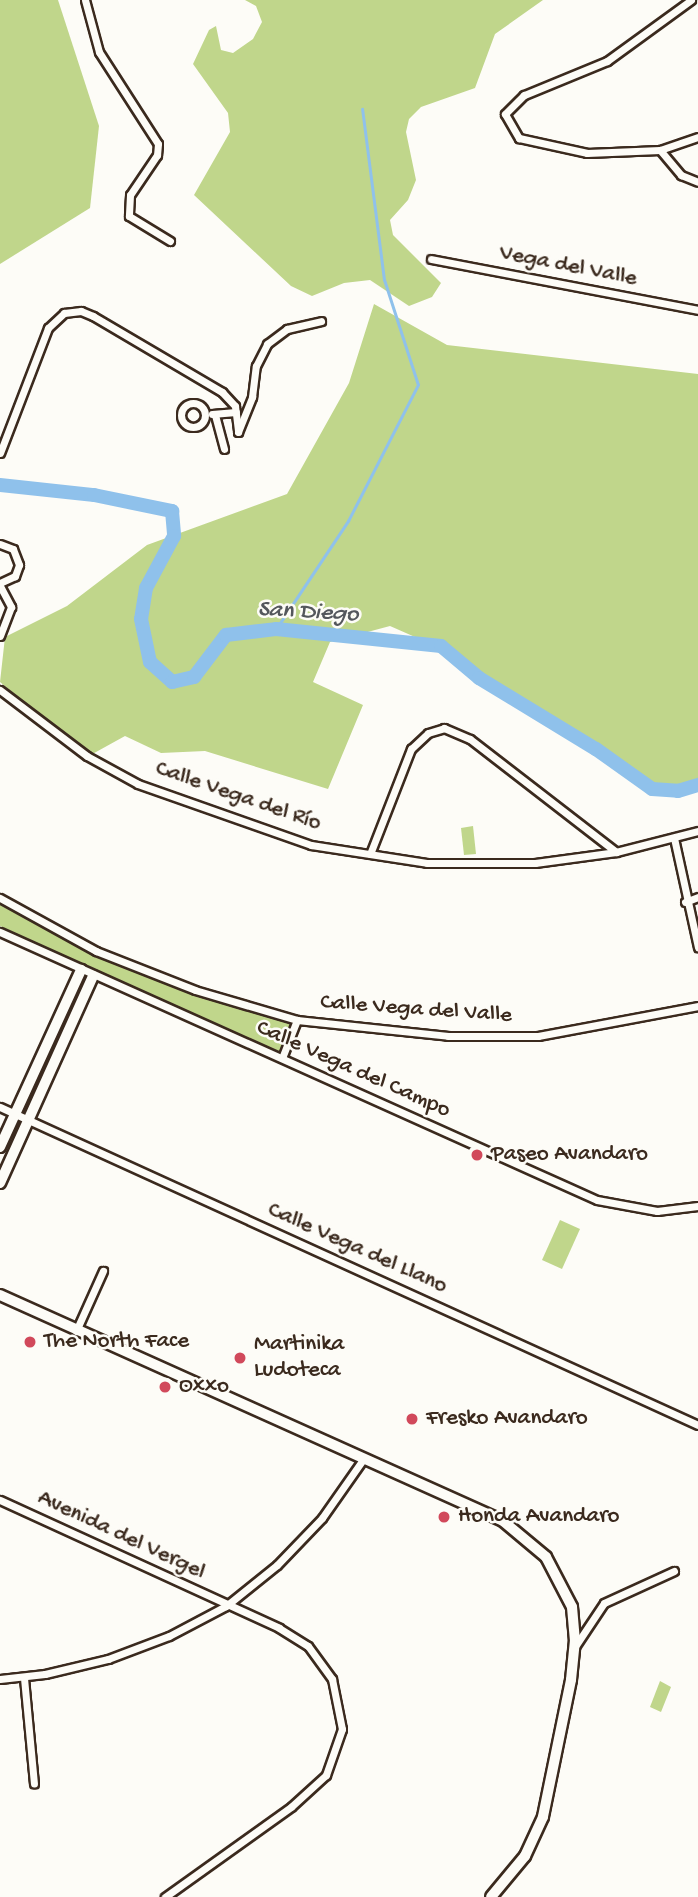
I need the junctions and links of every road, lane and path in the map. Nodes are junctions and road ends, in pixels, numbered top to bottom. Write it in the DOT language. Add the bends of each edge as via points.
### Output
graph roads {
  1 [pos="85,0"];
  2 [pos="691,0"];
  3 [pos="698,137"];
  4 [pos="660,150"];
  5 [pos="698,182"];
  6 [pos="170,242"];
  7 [pos="432,259"];
  8 [pos="698,310"];
  9 [pos="321,321"];
  10 [pos="205,411"];
  11 [pos="236,412"];
  12 [pos="215,415"];
  13 [pos="224,449"];
  14 [pos="0,453"];
  15 [pos="0,544"];
  16 [pos="0,585"];
  17 [pos="0,636"];
  18 [pos="0,690"];
  19 [pos="698,831"];
  20 [pos="674,838"];
  21 [pos="616,852"];
  22 [pos="370,854"];
  23 [pos="698,897"];
  24 [pos="0,898"];
  25 [pos="685,902"];
  26 [pos="0,932"];
  27 [pos="698,947"];
  28 [pos="81,970"];
  29 [pos="93,976"];
  30 [pos="698,1006"];
  31 [pos="297,1020"];
  32 [pos="282,1058"];
  33 [pos="0,1107"];
  34 [pos="15,1114"];
  35 [pos="27,1119"];
  36 [pos="0,1146"];
  37 [pos="0,1183"];
  38 [pos="698,1206"];
  39 [pos="103,1271"];
  40 [pos="0,1294"];
  41 [pos="76,1331"];
  42 [pos="698,1425"];
  43 [pos="364,1458"];
  44 [pos="1,1502"];
  45 [pos="674,1571"];
  46 [pos="226,1606"];
  47 [pos="574,1652"];
  48 [pos="24,1678"];
  49 [pos="0,1679"];
  50 [pos="34,1784"];
  51 [pos="165,1897"];
  52 [pos="491,1897"];
  1 -- 6 [label="street" via="99,51 158,144 157,155 130,195 129,216"];
  2 -- 4 [label="street" via="607,61 524,95 505,114 513,133 531,143 587,153"];
  3 -- 4 [label="street"];
  4 -- 5 [label="street" via="681,175"];
  7 -- 8 [label="street, Vega del Valle"];
  9 -- 11 [label="street" via="287,329 271,339 256,366 252,397 238,432"];
  10 -- 12 [label="street"];
  11 -- 12 [label="street"];
  11 -- 14 [label="street" via="222,392 93,316 73,310 60,315 48,328"];
  12 -- 13 [label="street"];
  15 -- 16 [label="street" via="13,549 19,565 15,576"];
  16 -- 17 [label="street" via="10,607"];
  18 -- 22 [label="street, Calle Vega del Río" via="76,748 138,784 280,837"];
  19 -- 20 [label="street, Calle Vega del Río"];
  20 -- 21 [label="street, Calle Vega del Río"];
  20 -- 25 [label="street"];
  21 -- 22 [label="street, Calle Vega del Río" via="535,863 427,863"];
  21 -- 22 [label="street" via="470,739 443,728 428,733 411,749"];
  23 -- 25 [label="street"];
  24 -- 31 [label="street, Calle Vega del Campo" via="96,951 195,990"];
  25 -- 27 [label="street"];
  26 -- 28 [label="street, Calle Vega del Campo"];
  28 -- 29 [label="street, Calle Vega del Campo"];
  28 -- 34 [label="street"];
  29 -- 32 [label="street, Calle Vega del Campo"];
  29 -- 35 [label="street"];
  30 -- 31 [label="street, Calle Vega del Valle" via="538,1036 448,1036"];
  31 -- 32 [label="street"];
  32 -- 38 [label="street, Calle Vega del Campo" via="597,1200 657,1211"];
  33 -- 34 [label="street, Calle Vega del Llano"];
  34 -- 35 [label="street, Calle Vega del Llano"];
  34 -- 36 [label="street"];
  35 -- 37 [label="street"];
  35 -- 42 [label="street, Calle Vega del Llano"];
  39 -- 41 [label="street"];
  40 -- 41 [label="street"];
  41 -- 43 [label="street"];
  43 -- 46 [label="street" via="322,1518 277,1565"];
  43 -- 47 [label="street" via="503,1521 537,1546 561,1579 574,1617"];
  44 -- 46 [label="street, Avenida del Vergel"];
  45 -- 47 [label="street" via="604,1603 588,1622"];
  46 -- 48 [label="street" via="129,1652"];
  46 -- 51 [label="street, Avenida del Vergel" via="279,1628 315,1653 336,1688 341,1739 331,1766 314,1790"];
  47 -- 52 [label="street" via="543,1817 525,1856"];
  48 -- 49 [label="street"];
  48 -- 50 [label="street"];
}
